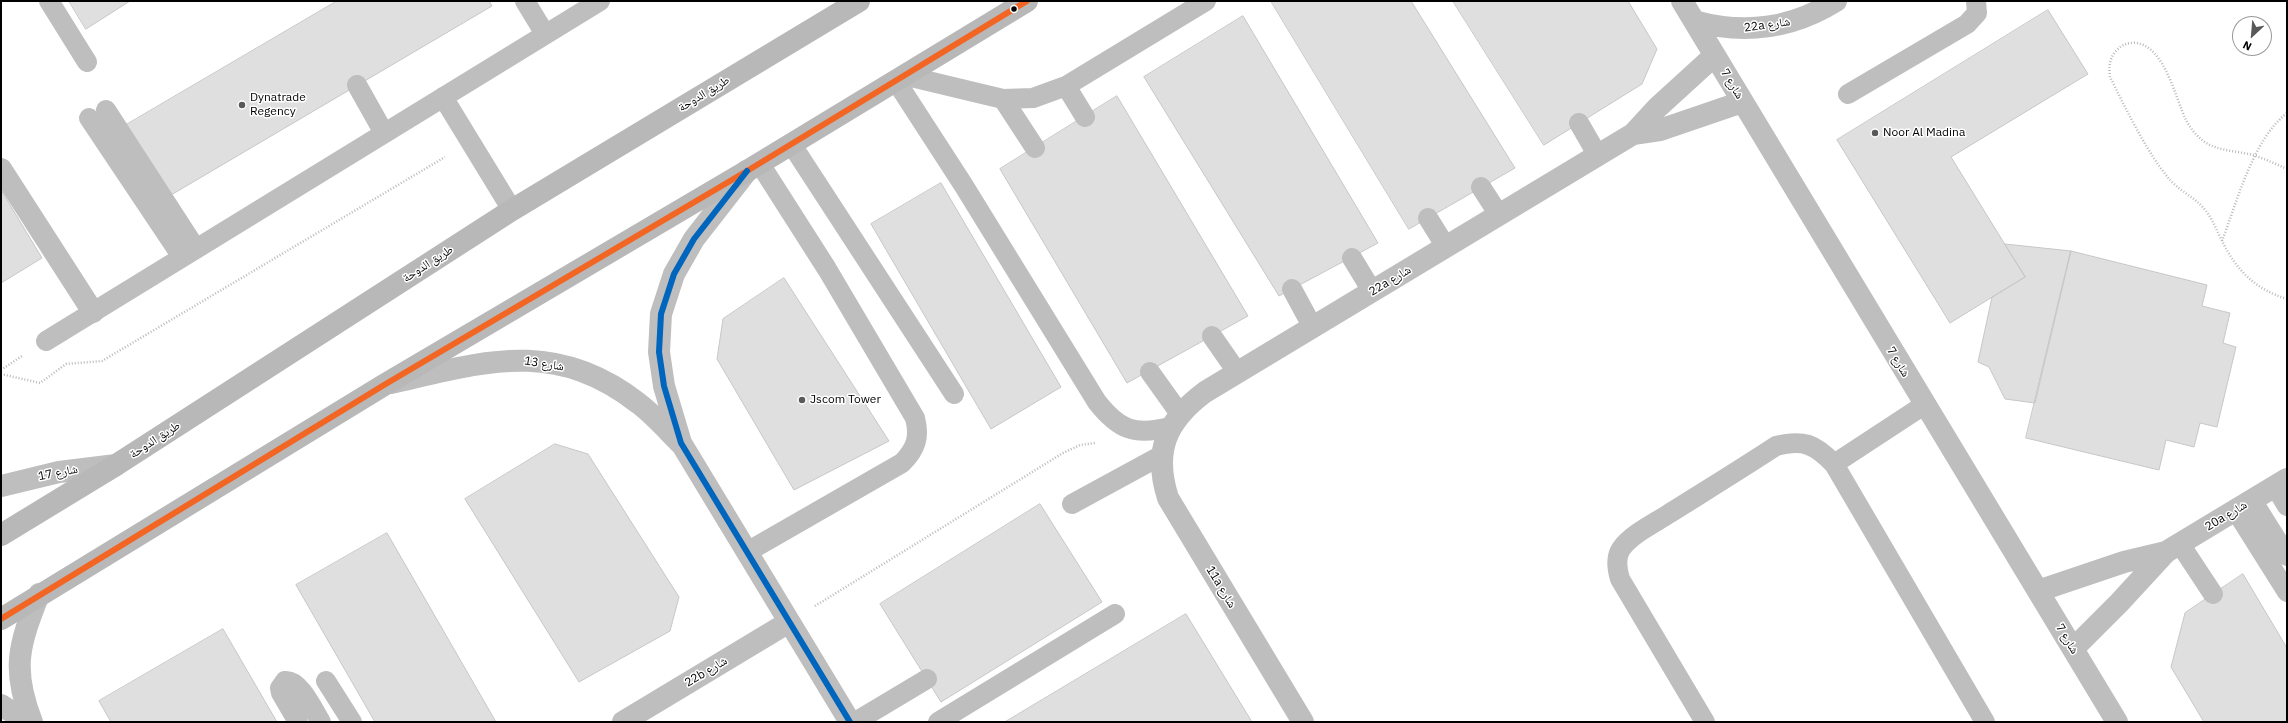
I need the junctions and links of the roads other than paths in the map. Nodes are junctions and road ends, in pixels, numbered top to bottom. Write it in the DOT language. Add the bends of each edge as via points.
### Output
graph roads {
  1 [pos="49,1"];
  2 [pos="525,1"];
  3 [pos="600,1"];
  4 [pos="859,1"];
  5 [pos="1027,1"];
  6 [pos="1206,1"];
  7 [pos="1682,1"];
  8 [pos="1836,1"];
  9 [pos="1976,1"];
  10 [pos="1694,21"];
  11 [pos="545,34"];
  12 [pos="1714,56"];
  13 [pos="87,62"];
  14 [pos="902,78"];
  15 [pos="357,85"];
  16 [pos="1066,86"];
  17 [pos="1848,94"];
  18 [pos="443,97"];
  19 [pos="1003,100"];
  20 [pos="1742,102"];
  21 [pos="97,114"];
  22 [pos="1085,117"];
  23 [pos="1584,120"];
  24 [pos="384,133"];
  25 [pos="1633,134"];
  26 [pos="792,145"];
  27 [pos="1035,148"];
  28 [pos="1604,152"];
  29 [pos="754,168"];
  30 [pos="1,169"];
  31 [pos="1482,187"];
  32 [pos="512,210"];
  33 [pos="1499,215"];
  34 [pos="1428,218"];
  35 [pos="1446,247"];
  36 [pos="189,253"];
  37 [pos="1352,258"];
  38 [pos="1292,289"];
  39 [pos="1372,291"];
  40 [pos="93,312"];
  41 [pos="1312,326"];
  42 [pos="1212,336"];
  43 [pos="46,341"];
  44 [pos="1150,372"];
  45 [pos="1237,372"];
  46 [pos="384,385"];
  47 [pos="954,394"];
  48 [pos="1924,405"];
  49 [pos="1169,435"];
  50 [pos="681,443"];
  51 [pos="1834,464"];
  52 [pos="116,465"];
  53 [pos="2281,483"];
  54 [pos="1,486"];
  55 [pos="1072,504"];
  56 [pos="2244,505"];
  57 [pos="2287,506"];
  58 [pos="1,535"];
  59 [pos="2173,548"];
  60 [pos="747,552"];
  61 [pos="2287,556"];
  62 [pos="2038,591"];
  63 [pos="2287,592"];
  64 [pos="39,594"];
  65 [pos="2213,594"];
  66 [pos="1115,614"];
  67 [pos="1,619"];
  68 [pos="789,622"];
  69 [pos="2073,649"];
  70 [pos="927,679"];
  71 [pos="326,681"];
  72 [pos="1,704"];
  73 [pos="27,722"];
  74 [pos="32,722"];
  75 [pos="298,722"];
  76 [pos="321,722"];
  77 [pos="352,722"];
  78 [pos="623,722"];
  79 [pos="850,722"];
  80 [pos="855,722"];
  81 [pos="938,722"];
  82 [pos="1304,722"];
  83 [pos="1704,722"];
  84 [pos="1985,722"];
  85 [pos="2116,722"];
  1 -- 13 [label="lane"];
  2 -- 11 [label="lane"];
  3 -- 11 [label="lane"];
  4 -- 32 [label="main road, طريق الدوحة"];
  5 -- 14 [label="main road"];
  6 -- 16 [label="lane"];
  7 -- 10 [label="street, شارع 7"];
  8 -- 10 [label="street, 22a شارع" via="1818,12 1778,26 1736,29"];
  9 -- 17 [label="lane" via="1977,13 1967,24"];
  10 -- 12 [label="street, شارع 7"];
  11 -- 18 [label="lane"];
  12 -- 20 [label="street, شارع 7"];
  12 -- 25 [label="street, 22a شارع" via="1657,108"];
  14 -- 19 [label="lane"];
  14 -- 26 [label="main road"];
  14 -- 49 [label="lane" via="964,186 1097,402 1110,419 1128,429"];
  15 -- 24 [label="lane"];
  16 -- 19 [label="lane" via="1033,98"];
  16 -- 22 [label="lane"];
  18 -- 24 [label="lane"];
  18 -- 32 [label="lane"];
  19 -- 27 [label="lane"];
  20 -- 25 [label="street, 22a شارع" via="1660,130"];
  20 -- 48 [label="street, شارع 7"];
  21 -- 36 [label="lane"];
  23 -- 28 [label="lane"];
  24 -- 36 [label="lane"];
  25 -- 28 [label="street, 22a شارع"];
  26 -- 29 [label="main road"];
  26 -- 47 [label="lane"];
  28 -- 33 [label="street, 22a شارع"];
  29 -- 46 [label="main road"];
  29 -- 50 [label="street, شارع 13" via="694,239 674,274 661,314 659,352 664,386"];
  29 -- 60 [label="lane" via="827,269 915,418 918,430 914,448 902,463"];
  30 -- 40 [label="street"];
  31 -- 33 [label="lane"];
  32 -- 52 [label="main road, طريق الدوحة"];
  33 -- 35 [label="street, 22a شارع"];
  34 -- 35 [label="lane"];
  35 -- 39 [label="street, 22a شارع"];
  36 -- 40 [label="lane"];
  37 -- 39 [label="lane"];
  38 -- 41 [label="lane"];
  39 -- 41 [label="street, 22a شارع"];
  40 -- 43 [label="lane"];
  41 -- 45 [label="street, 22a شارع"];
  42 -- 45 [label="lane"];
  44 -- 49 [label="lane"];
  45 -- 49 [label="street, 22a شارع" via="1205,392"];
  46 -- 50 [label="street, شارع 13" via="478,363 512,359 546,362 579,370 610,384 639,403"];
  46 -- 64 [label="main road"];
  48 -- 51 [label="lane"];
  48 -- 62 [label="street, شارع 7"];
  49 -- 55 [label="lane"];
  49 -- 82 [label="street, 11a شارع" via="1163,480 1168,498"];
  50 -- 60 [label="street, شارع 13"];
  51 -- 83 [label="lane" via="1823,452 1808,444 1792,442 1776,446 1656,522 1627,542 1620,550 1617,569 1620,578"];
  51 -- 84 [label="lane"];
  52 -- 54 [label="street, شارع 17" via="59,472"];
  52 -- 58 [label="main road, طريق الدوحة"];
  53 -- 56 [label="street, 20a شارع"];
  53 -- 57 [label="lane"];
  56 -- 59 [label="street, 20a شارع"];
  56 -- 61 [label="lane"];
  56 -- 63 [label="lane"];
  59 -- 62 [label="street, 20a شارع"];
  59 -- 65 [label="lane"];
  59 -- 69 [label="street, 20a شارع"];
  60 -- 68 [label="street, شارع 13"];
  62 -- 69 [label="street, شارع 7"];
  64 -- 67 [label="main road"];
  64 -- 74 [label="street" via="24,632 19,664 22,697"];
  66 -- 81 [label="lane"];
  68 -- 78 [label="street, 22b شارع"];
  68 -- 79 [label="street, شارع 13"];
  69 -- 85 [label="street, شارع 7"];
  70 -- 80 [label="lane"];
  71 -- 77 [label="lane"];
  72 -- 73 [label="street"];
  75 -- 76 [label="lane" via="281,693 280,688 285,681 293,682 300,688"];
}
